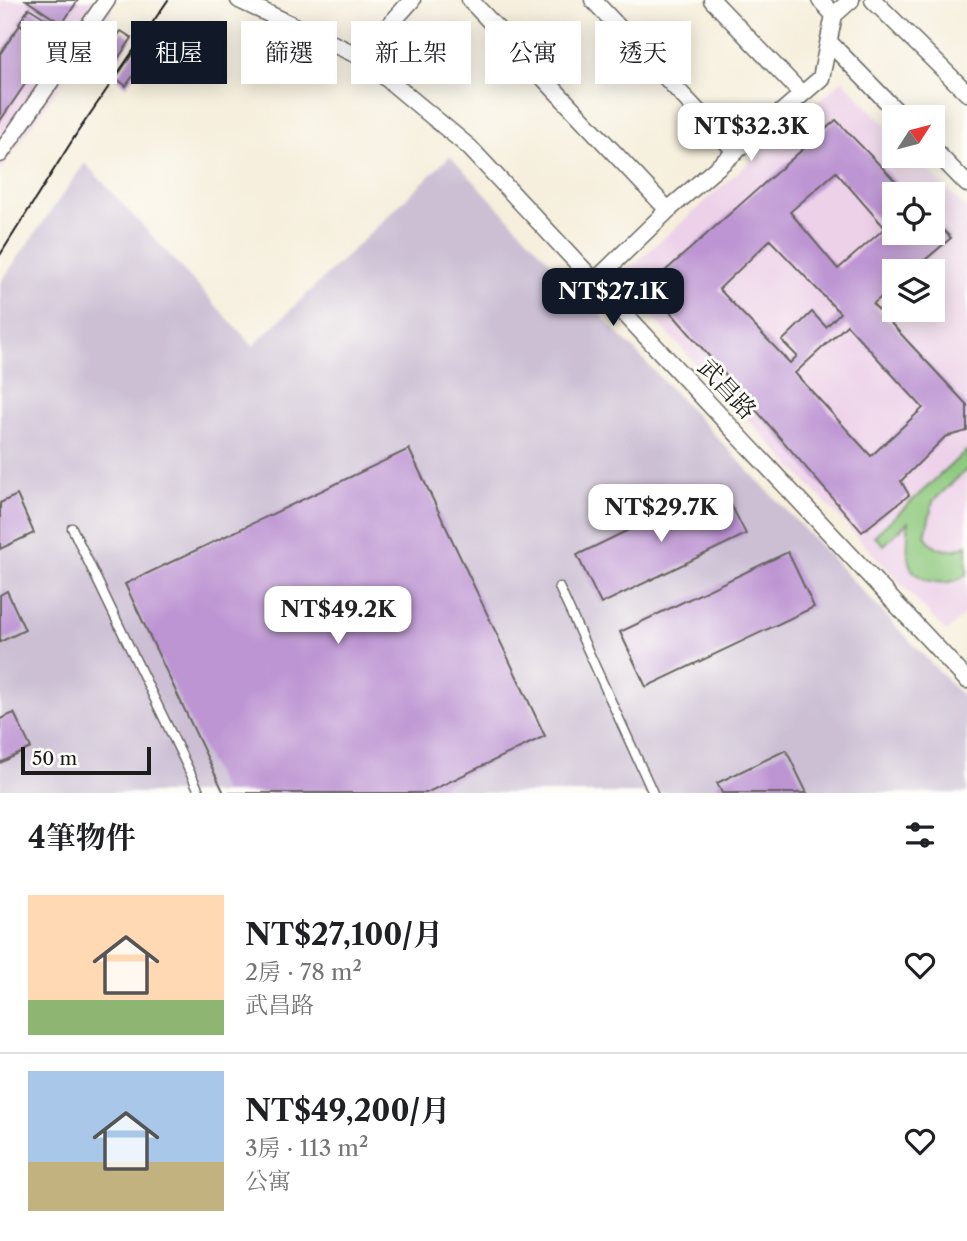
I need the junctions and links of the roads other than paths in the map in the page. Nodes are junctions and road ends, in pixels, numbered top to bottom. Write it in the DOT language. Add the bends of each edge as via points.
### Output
graph roads {
  1 [pos="107,0"];
  2 [pos="239,0"];
  3 [pos="412,0"];
  4 [pos="470,0"];
  5 [pos="593,0"];
  6 [pos="712,0"];
  7 [pos="820,0"];
  8 [pos="851,0"];
  9 [pos="873,0"];
  10 [pos="834,15"];
  11 [pos="393,21"];
  12 [pos="829,41"];
  13 [pos="351,52"];
  14 [pos="393,84"];
  15 [pos="967,93"];
  16 [pos="802,94"];
  17 [pos="890,105"];
  18 [pos="736,152"];
  19 [pos="0,154"];
  20 [pos="945,161"];
  21 [pos="967,184"];
  22 [pos="668,210"];
  23 [pos="595,281"];
  24 [pos="72,528"];
  25 [pos="559,587"];
  26 [pos="967,680"];
  27 [pos="200,793"];
  28 [pos="653,793"];
  1 -- 19 [label="street"];
  2 -- 13 [label="street, 武昌路"];
  3 -- 11 [label="street"];
  4 -- 22 [label="street"];
  5 -- 18 [label="street"];
  6 -- 16 [label="street"];
  7 -- 10 [label="street"];
  8 -- 10 [label="street"];
  9 -- 15 [label="street"];
  10 -- 12 [label="street"];
  12 -- 16 [label="street" via="821,78"];
  12 -- 17 [label="street"];
  14 -- 23 [label="street, 武昌路" via="469,147"];
  16 -- 18 [label="street"];
  18 -- 22 [label="street"];
  20 -- 21 [label="street"];
  22 -- 23 [label="street"];
  23 -- 26 [label="street, 武昌路"];
  24 -- 27 [label="lane"];
  25 -- 28 [label="lane"];
}
